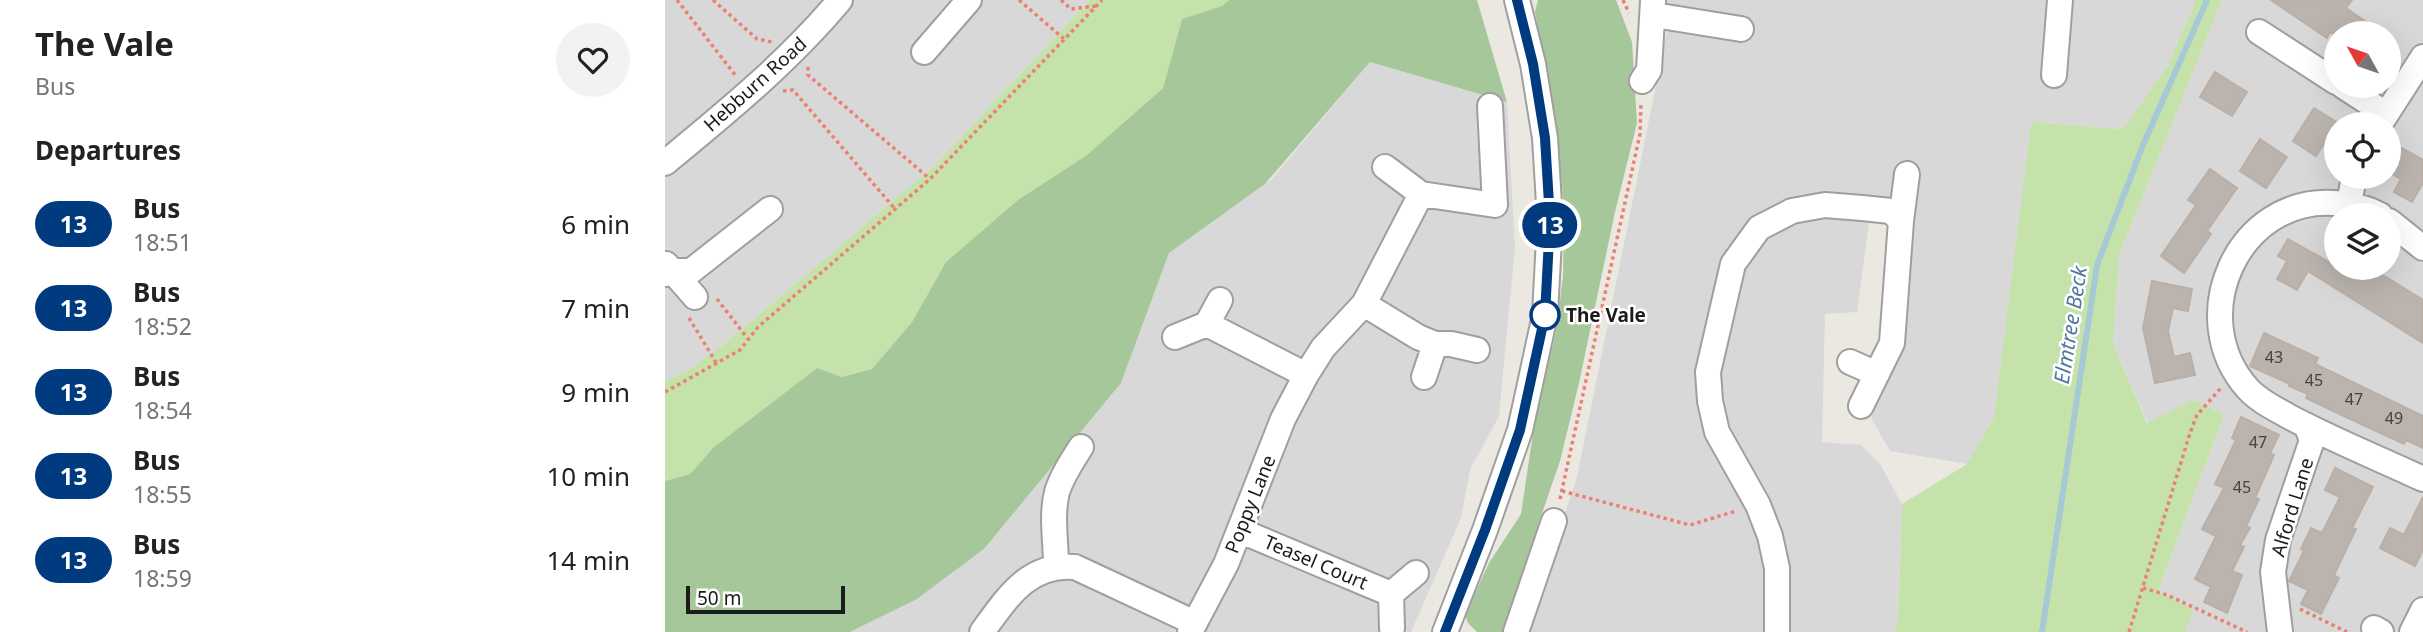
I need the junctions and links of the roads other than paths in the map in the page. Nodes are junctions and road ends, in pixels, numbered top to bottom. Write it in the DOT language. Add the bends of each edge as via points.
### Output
graph roads {
  1 [pos="840,0"];
  2 [pos="969,0"];
  3 [pos="1517,0"];
  4 [pos="2060,0"];
  5 [pos="1646,11"];
  6 [pos="1741,29"];
  7 [pos="2259,32"];
  8 [pos="924,52"];
  9 [pos="2423,57"];
  10 [pos="2324,74"];
  11 [pos="2054,75"];
  12 [pos="1642,81"];
  13 [pos="2358,98"];
  14 [pos="1490,106"];
  15 [pos="2375,112"];
  16 [pos="2388,112"];
  17 [pos="665,163"];
  18 [pos="1385,167"];
  19 [pos="1907,174"];
  20 [pos="1421,194"];
  21 [pos="2336,203"];
  22 [pos="770,209"];
  23 [pos="1901,221"];
  24 [pos="2401,231"];
  25 [pos="2423,248"];
  26 [pos="667,269"];
  27 [pos="695,297"];
  28 [pos="1220,300"];
  29 [pos="1364,304"];
  30 [pos="1207,324"];
  31 [pos="1175,337"];
  32 [pos="1434,344"];
  33 [pos="1477,350"];
  34 [pos="1850,362"];
  35 [pos="1877,373"];
  36 [pos="1305,374"];
  37 [pos="1425,377"];
  38 [pos="1861,406"];
  39 [pos="2306,425"];
  40 [pos="1081,447"];
  41 [pos="2423,479"];
  42 [pos="1554,521"];
  43 [pos="1241,531"];
  44 [pos="1056,565"];
  45 [pos="1416,573"];
  46 [pos="1391,594"];
  47 [pos="2423,610"];
  48 [pos="1193,627"];
  49 [pos="1392,628"];
  50 [pos="1450,630"];
  51 [pos="982,632"];
  52 [pos="1516,632"];
  53 [pos="1777,632"];
  54 [pos="2280,632"];
  55 [pos="2412,632"];
  1 -- 17 [label="street, Hebburn Road" via="749,93"];
  2 -- 8 [label="street"];
  3 -- 50 [label="street" via="1545,138 1550,220 1545,315 1520,430"];
  4 -- 11 [label="street"];
  5 -- 6 [label="street"];
  5 -- 12 [label="street" via="1649,70"];
  7 -- 10 [label="street"];
  9 -- 16 [label="street"];
  13 -- 15 [label="street"];
  14 -- 20 [label="street" via="1495,205"];
  18 -- 20 [label="street"];
  19 -- 23 [label="street"];
  20 -- 29 [label="street, Poppy Lane"];
  21 -- 39 [label="street" via="2292,209 2270,220 2231,262 2221,293 2220,325 2237,374 2265,403"];
  22 -- 26 [label="street" via="691,271"];
  23 -- 35 [label="street" via="1892,343"];
  23 -- 53 [label="street" via="1891,211 1862,208 1825,205 1791,211 1759,228 1733,264 1708,372 1710,401 1717,432 1770,536 1777,568"];
  24 -- 25 [label="street"];
  26 -- 27 [label="street"];
  28 -- 30 [label="street"];
  29 -- 32 [label="street"];
  29 -- 36 [label="street, Poppy Lane"];
  30 -- 31 [label="street"];
  30 -- 36 [label="street"];
  32 -- 33 [label="street"];
  32 -- 37 [label="street"];
  34 -- 35 [label="street"];
  35 -- 38 [label="street"];
  36 -- 43 [label="street, Poppy Lane"];
  39 -- 41 [label="street"];
  39 -- 54 [label="street, Alford Lane" via="2312,440 2278,540 2273,572"];
  40 -- 44 [label="street" via="1057,492"];
  42 -- 52 [label="street"];
  43 -- 46 [label="street, Teasel Court"];
  43 -- 48 [label="street, Poppy Lane"];
  44 -- 48 [label="street" via="1075,567"];
  44 -- 51 [label="street" via="1009,594"];
  45 -- 46 [label="street, Teasel Court"];
  46 -- 49 [label="street, Teasel Court"];
  47 -- 55 [label="street"];
}
